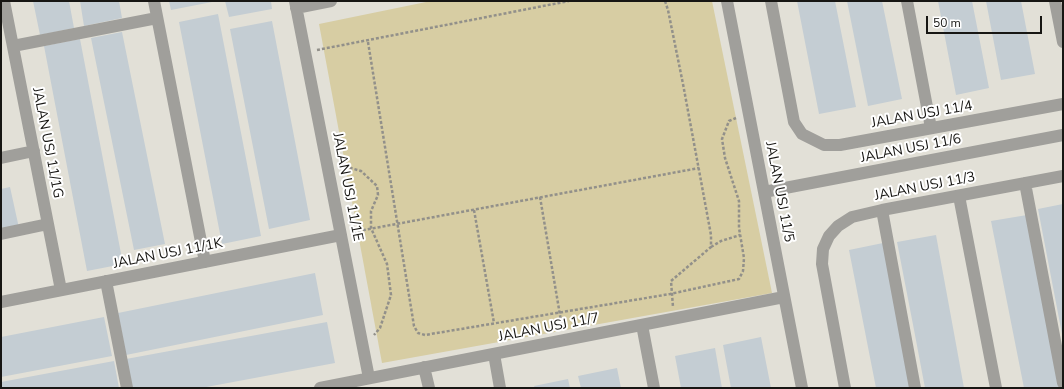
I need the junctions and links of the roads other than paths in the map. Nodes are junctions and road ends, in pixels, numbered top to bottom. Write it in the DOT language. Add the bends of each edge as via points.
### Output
graph roads {
  1 [pos="4,1"];
  2 [pos="154,1"];
  3 [pos="331,1"];
  4 [pos="727,1"];
  5 [pos="771,1"];
  6 [pos="907,1"];
  7 [pos="1055,1"];
  8 [pos="296,4"];
  9 [pos="157,18"];
  10 [pos="1063,42"];
  11 [pos="13,46"];
  12 [pos="1063,104"];
  13 [pos="931,128"];
  14 [pos="1063,135"];
  15 [pos="34,151"];
  16 [pos="1,158"];
  17 [pos="1063,176"];
  18 [pos="1025,183"];
  19 [pos="764,192"];
  20 [pos="959,196"];
  21 [pos="882,210"];
  22 [pos="48,224"];
  23 [pos="1,234"];
  24 [pos="341,235"];
  25 [pos="205,262"];
  26 [pos="106,281"];
  27 [pos="61,290"];
  28 [pos="784,297"];
  29 [pos="1,302"];
  30 [pos="642,325"];
  31 [pos="494,354"];
  32 [pos="424,367"];
  33 [pos="369,378"];
  34 [pos="1063,383"];
  35 [pos="127,388"];
  36 [pos="320,388"];
  37 [pos="429,388"];
  38 [pos="500,388"];
  39 [pos="654,388"];
  40 [pos="802,388"];
  41 [pos="846,388"];
  42 [pos="916,388"];
  43 [pos="996,388"];
  1 -- 11 [label="street, JALAN USJ 11/1G"];
  2 -- 9 [label="street"];
  3 -- 8 [label="street"];
  4 -- 19 [label="street, JALAN USJ 11/5"];
  5 -- 13 [label="street, JALAN USJ 11/4" via="794,122 802,134 824,145 840,145"];
  6 -- 13 [label="street"];
  7 -- 10 [label="street"];
  8 -- 24 [label="street, JALAN USJ 11/1E"];
  9 -- 11 [label="street"];
  9 -- 25 [label="street"];
  11 -- 15 [label="street, JALAN USJ 11/1G"];
  12 -- 13 [label="street, JALAN USJ 11/4"];
  14 -- 19 [label="street, JALAN USJ 11/6"];
  15 -- 16 [label="street"];
  15 -- 22 [label="street, JALAN USJ 11/1G"];
  17 -- 18 [label="street, JALAN USJ 11/3"];
  18 -- 20 [label="street, JALAN USJ 11/3"];
  18 -- 34 [label="street"];
  19 -- 28 [label="street, JALAN USJ 11/5"];
  20 -- 21 [label="street, JALAN USJ 11/3"];
  20 -- 43 [label="street"];
  21 -- 41 [label="street, JALAN USJ 11/3" via="852,217 838,226 829,236 823,249 822,264"];
  21 -- 42 [label="street"];
  22 -- 23 [label="street"];
  22 -- 27 [label="street, JALAN USJ 11/1G"];
  24 -- 25 [label="street, JALAN USJ 11/1K"];
  24 -- 33 [label="street, JALAN USJ 11/1E"];
  25 -- 26 [label="street, JALAN USJ 11/1K"];
  26 -- 27 [label="street, JALAN USJ 11/1K"];
  26 -- 35 [label="street"];
  27 -- 29 [label="street, JALAN USJ 11/1K"];
  28 -- 30 [label="street, JALAN USJ 11/7"];
  28 -- 40 [label="street, JALAN USJ 11/5"];
  30 -- 31 [label="street, JALAN USJ 11/7"];
  30 -- 39 [label="street"];
  31 -- 32 [label="street, JALAN USJ 11/7"];
  31 -- 38 [label="street"];
  32 -- 33 [label="street, JALAN USJ 11/7"];
  32 -- 37 [label="street"];
  33 -- 36 [label="street, JALAN USJ 11/7"];
}
